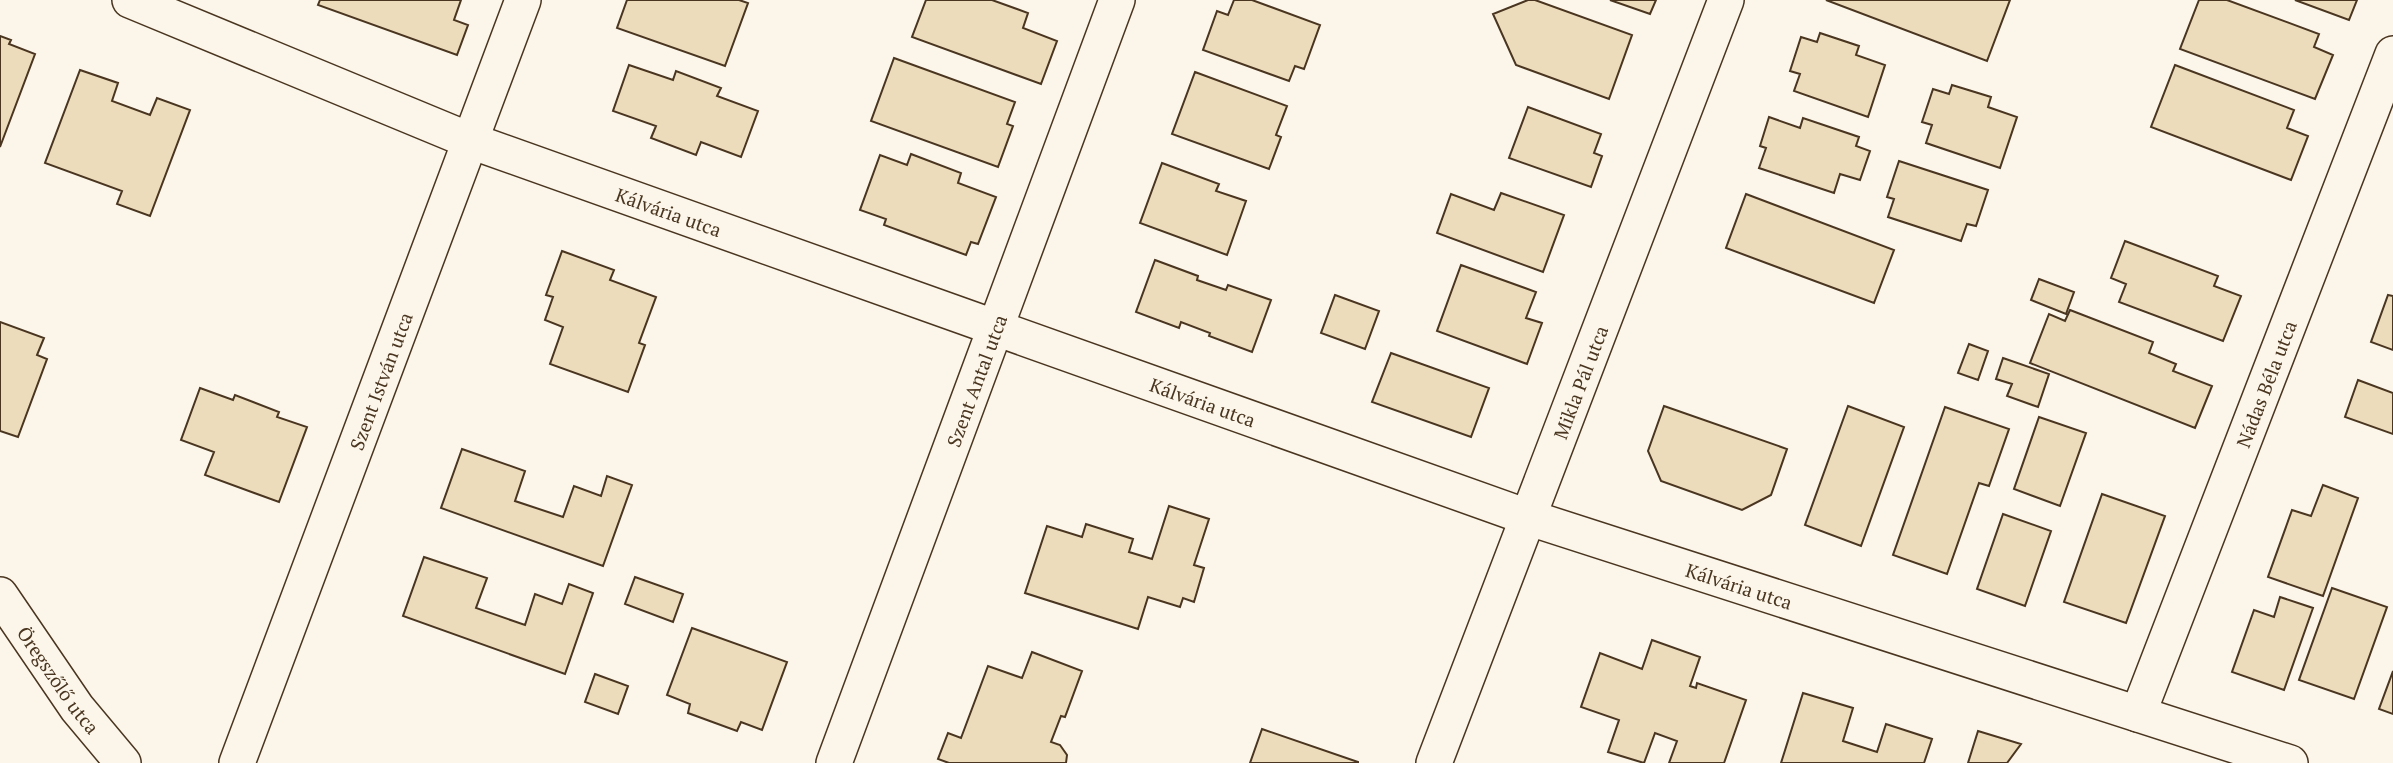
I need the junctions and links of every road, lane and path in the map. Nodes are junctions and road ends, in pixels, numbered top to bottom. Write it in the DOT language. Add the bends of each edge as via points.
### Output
graph roads {
  1 [pos="130,0"];
  2 [pos="523,0"];
  3 [pos="1117,0"];
  4 [pos="1726,0"];
  5 [pos="2393,54"];
  6 [pos="471,141"];
  7 [pos="995,327"];
  8 [pos="1527,517"];
  9 [pos="0,595"];
  10 [pos="2138,714"];
  11 [pos="123,763"];
  12 [pos="237,763"];
  13 [pos="834,763"];
  14 [pos="1434,763"];
  15 [pos="2290,763"];
  1 -- 6 [label="street, Kálvária utca"];
  2 -- 6 [label="street, Szent István utca"];
  3 -- 7 [label="street, Szent Antal utca"];
  4 -- 8 [label="street, Mikla Pál utca"];
  5 -- 10 [label="street, Nádas Béla utca"];
  6 -- 7 [label="street, Kálvária utca"];
  6 -- 12 [label="street, Szent István utca"];
  7 -- 8 [label="street, Kálvária utca"];
  7 -- 13 [label="street, Szent Antal utca"];
  8 -- 10 [label="street, Kálvária utca"];
  8 -- 14 [label="street, Mikla Pál utca"];
  9 -- 11 [label="street, Öregszőlő utca" via="78,708"];
  10 -- 15 [label="street, Kálvária utca"];
}
